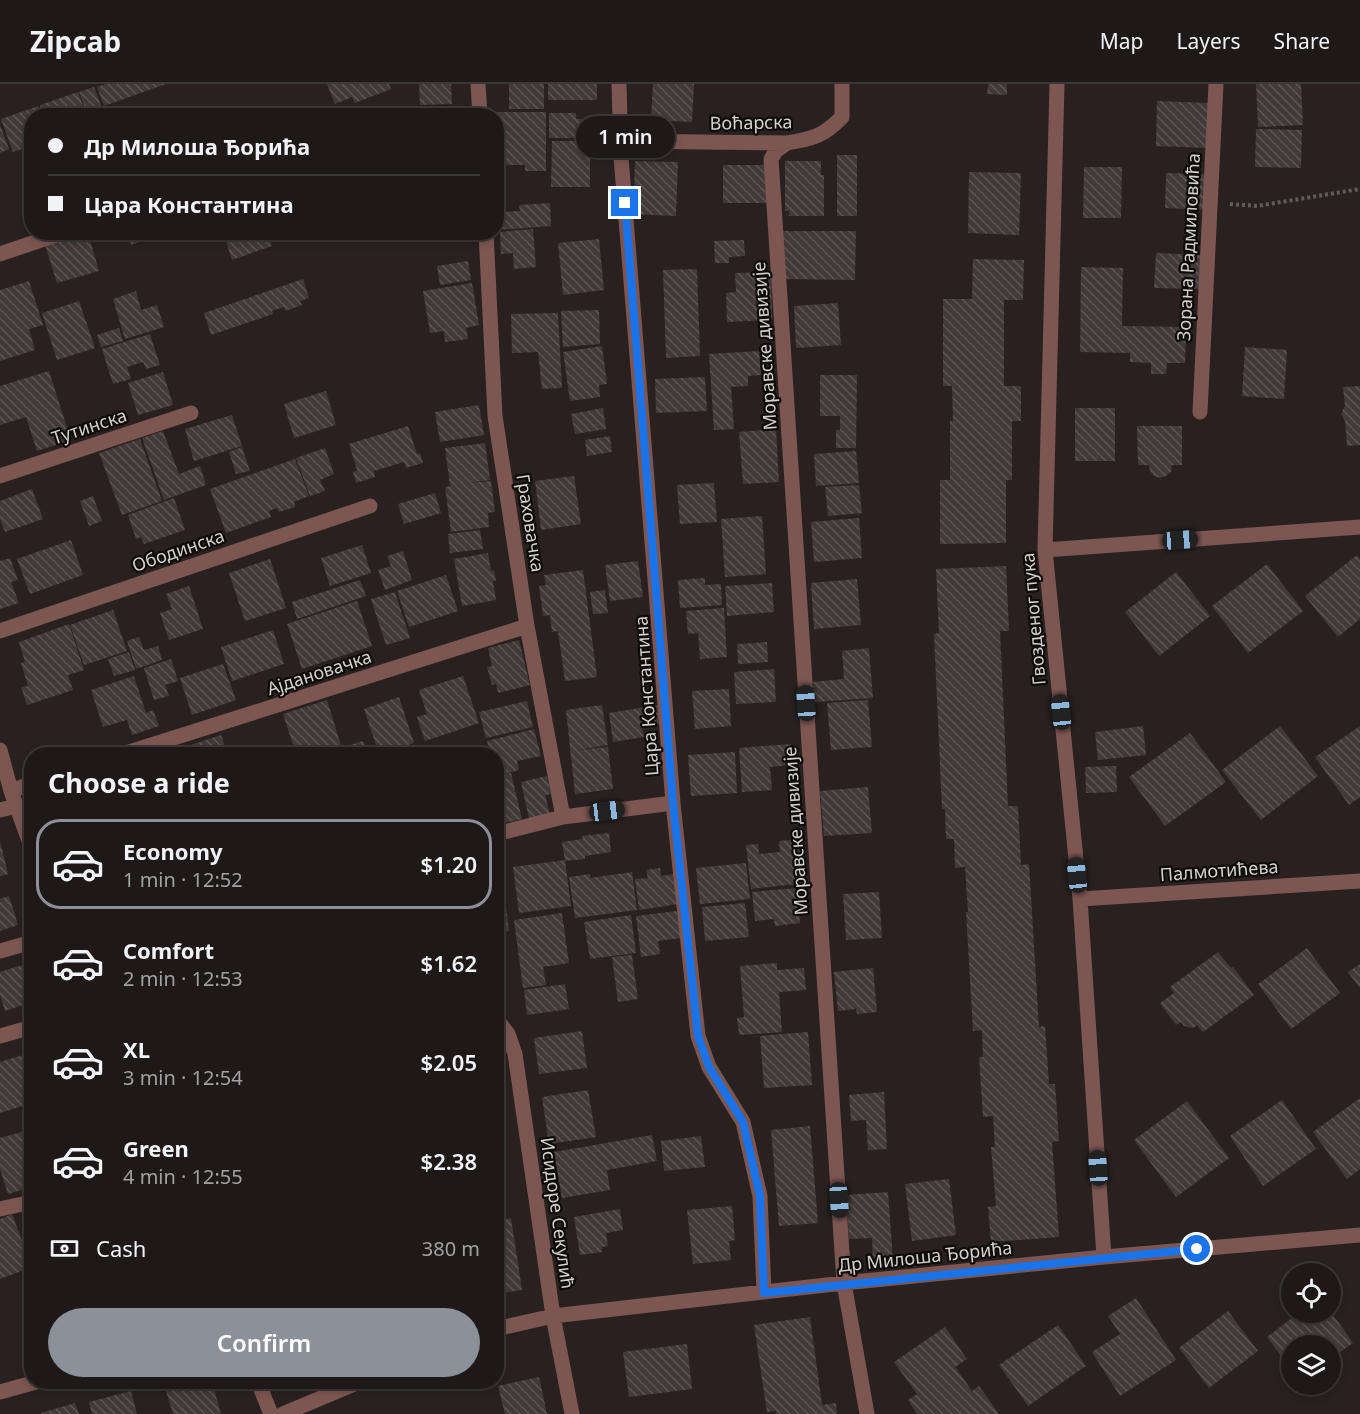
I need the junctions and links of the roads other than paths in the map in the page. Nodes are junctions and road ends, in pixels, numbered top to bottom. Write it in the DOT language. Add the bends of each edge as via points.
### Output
graph roads {
  1 [pos="478,84"];
  2 [pos="619,84"];
  3 [pos="842,84"];
  4 [pos="1057,84"];
  5 [pos="1216,84"];
  6 [pos="480,108"];
  7 [pos="621,141"];
  8 [pos="787,142"];
  9 [pos="41,240"];
  10 [pos="486,240"];
  11 [pos="0,254"];
  12 [pos="1200,412"];
  13 [pos="191,413"];
  14 [pos="0,476"];
  15 [pos="369,506"];
  16 [pos="1360,527"];
  17 [pos="1045,550"];
  18 [pos="527,626"];
  19 [pos="0,631"];
  20 [pos="145,747"];
  21 [pos="0,750"];
  22 [pos="24,786"];
  23 [pos="11,791"];
  24 [pos="673,803"];
  25 [pos="17,806"];
  26 [pos="0,810"];
  27 [pos="563,817"];
  28 [pos="24,826"];
  29 [pos="504,832"];
  30 [pos="1360,880"];
  31 [pos="1080,899"];
  32 [pos="24,944"];
  33 [pos="0,951"];
  34 [pos="24,1029"];
  35 [pos="504,1029"];
  36 [pos="0,1036"];
  37 [pos="24,1204"];
  38 [pos="0,1209"];
  39 [pos="1360,1235"];
  40 [pos="1104,1257"];
  41 [pos="844,1283"];
  42 [pos="764,1293"];
  43 [pos="553,1316"];
  44 [pos="504,1327"];
  45 [pos="24,1385"];
  46 [pos="261,1389"];
  47 [pos="343,1389"];
  48 [pos="0,1392"];
  49 [pos="271,1414"];
  50 [pos="284,1414"];
  51 [pos="572,1414"];
  52 [pos="867,1414"];
  1 -- 6 [label="street"];
  2 -- 7 [label="street, Цара Константина"];
  3 -- 8 [label="street, Воћарска" via="842,117 830,130 814,138"];
  4 -- 17 [label="street, Гвозденог пука"];
  5 -- 12 [label="street, Зорана Радмиловића"];
  7 -- 8 [label="street, Воћарска"];
  7 -- 24 [label="street, Цара Константина"];
  8 -- 41 [label="street, Моравске дивизије" via="771,159"];
  9 -- 11 [label="street"];
  10 -- 18 [label="street, Граховачка" via="495,416"];
  13 -- 14 [label="street, Тутинска"];
  15 -- 19 [label="street, Ободинска"];
  16 -- 17 [label="street"];
  17 -- 31 [label="street, Гвозденог пука"];
  18 -- 20 [label="street, Ајдановачка"];
  18 -- 27 [label="street, Граховачка"];
  21 -- 23 [label="street"];
  22 -- 23 [label="street"];
  23 -- 25 [label="street"];
  24 -- 27 [label="street"];
  24 -- 42 [label="street, Цара Константина" via="698,1036 709,1067 743,1122 760,1196"];
  25 -- 26 [label="street"];
  25 -- 28 [label="street"];
  27 -- 29 [label="street"];
  30 -- 31 [label="street, Палмотићева"];
  31 -- 40 [label="street, Гвозденог пука"];
  32 -- 33 [label="street"];
  34 -- 36 [label="street"];
  35 -- 43 [label="street, Исидоре Секулић" via="515,1054"];
  37 -- 38 [label="street"];
  39 -- 40 [label="street, Др Милоша Ђорића"];
  40 -- 41 [label="street, Др Милоша Ђорића"];
  41 -- 42 [label="street, Др Милоша Ђорића"];
  41 -- 52 [label="street, Моравске дивизије"];
  42 -- 43 [label="street, Др Милоша Ђорића"];
  43 -- 44 [label="street, Др Милоша Ђорића"];
  43 -- 51 [label="street, Исидоре Секулић"];
  45 -- 48 [label="street"];
  46 -- 49 [label="street"];
  47 -- 50 [label="street"];
}
